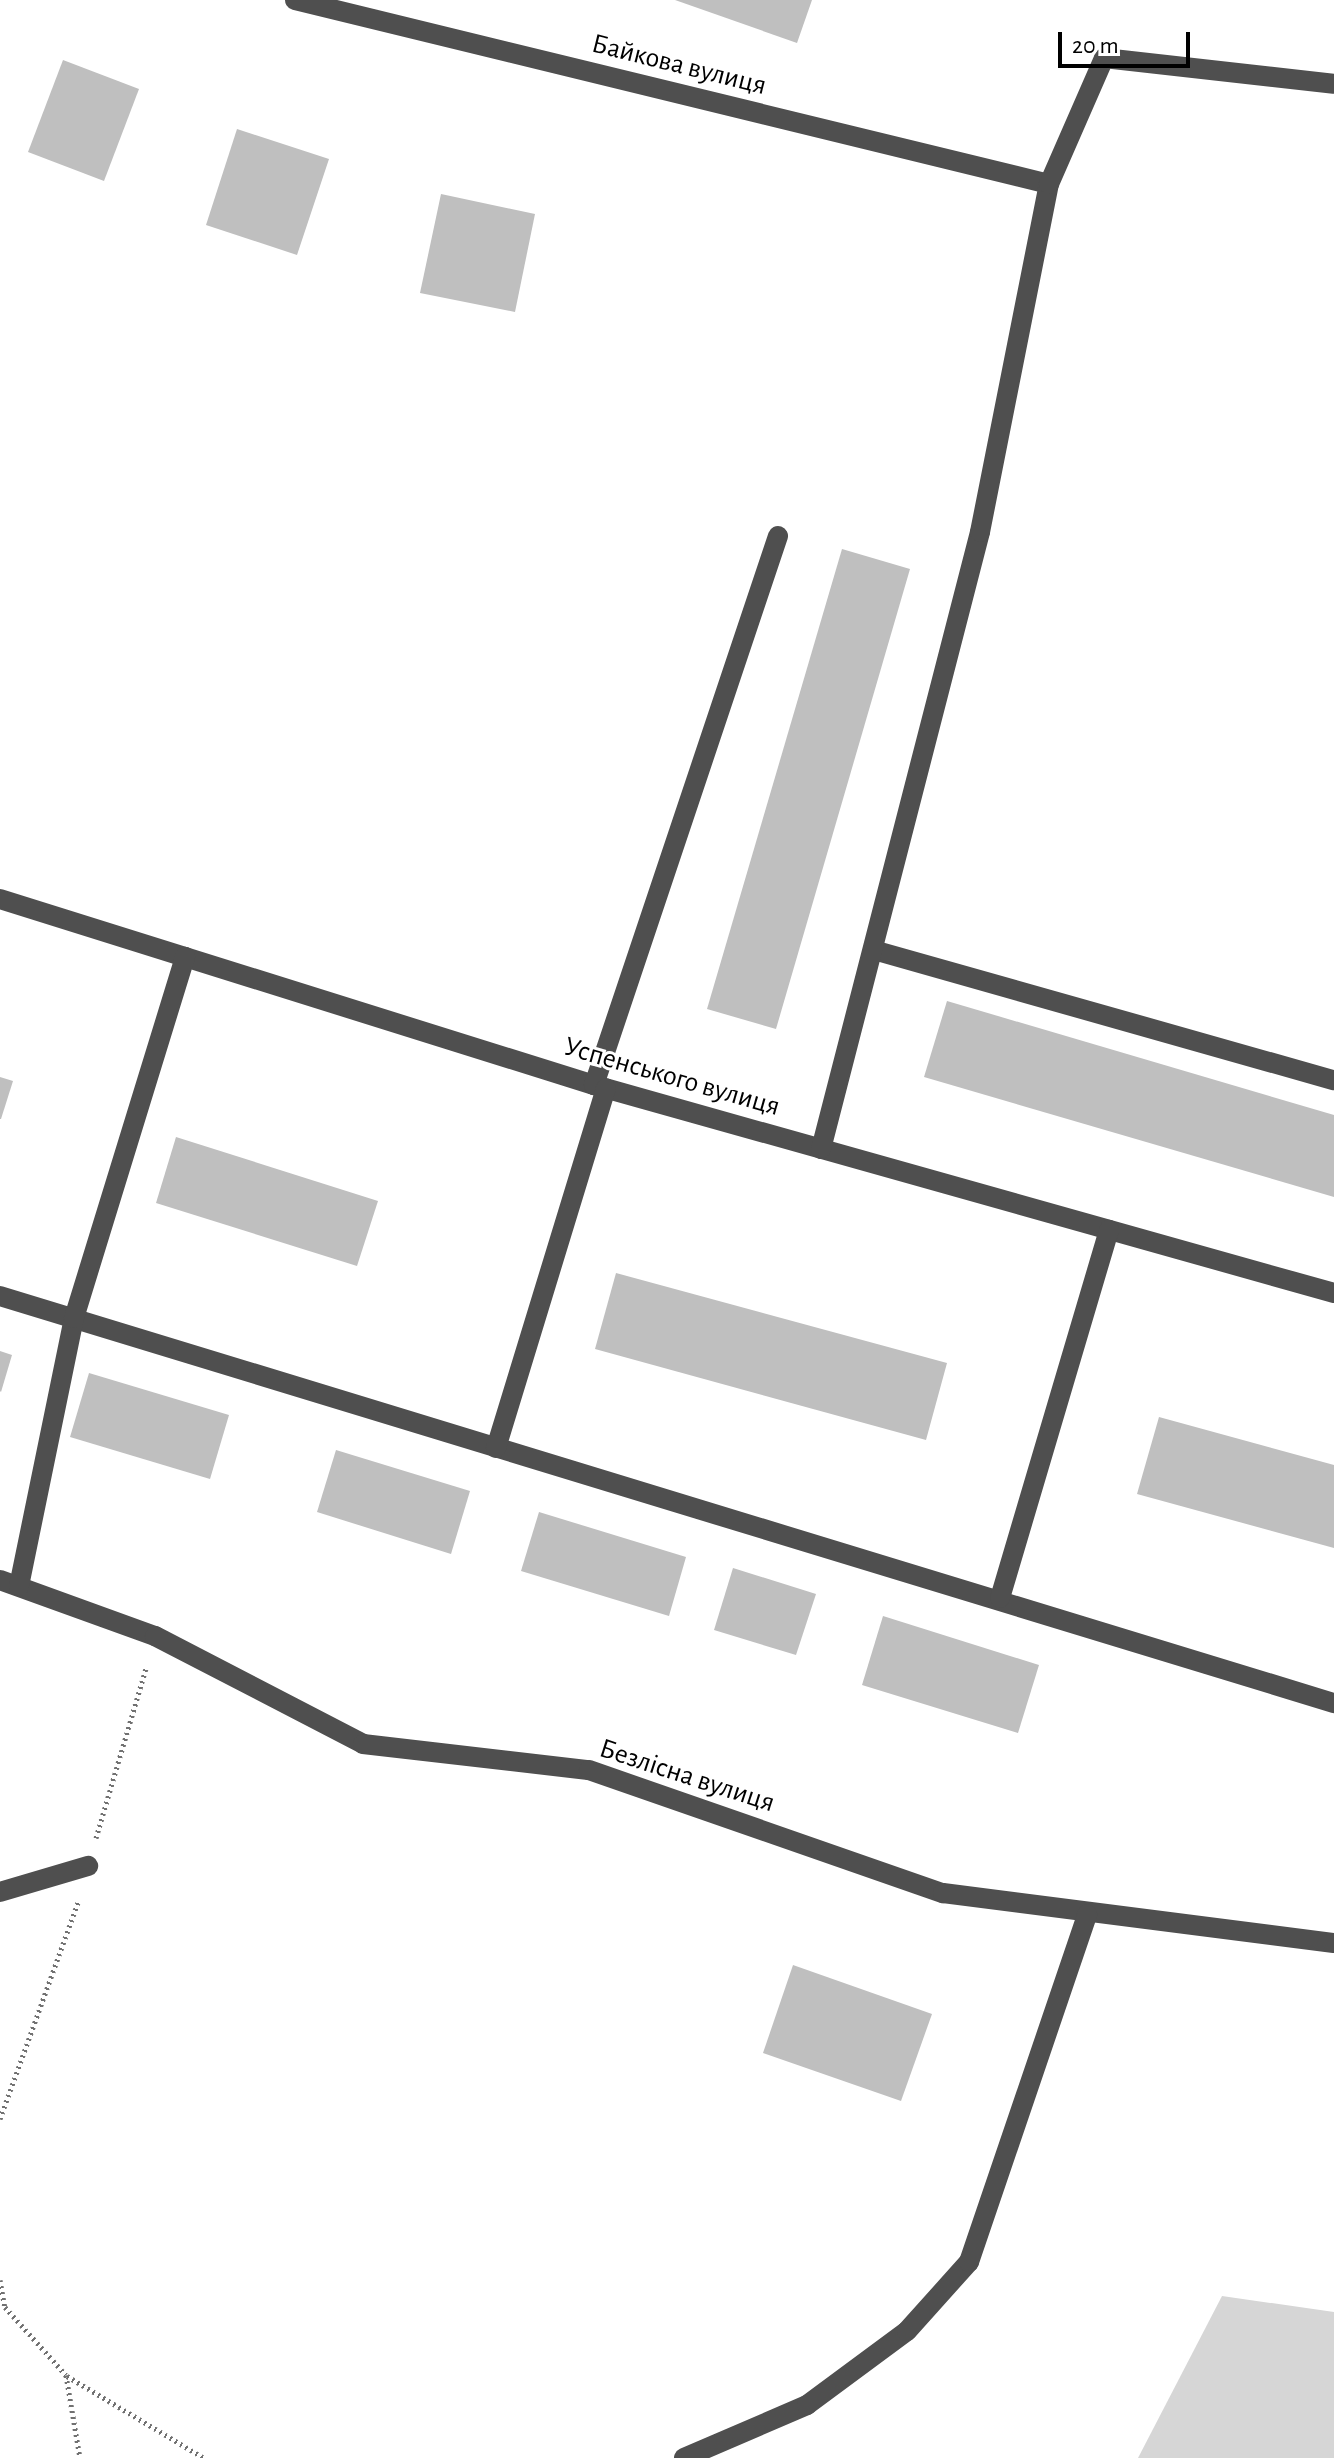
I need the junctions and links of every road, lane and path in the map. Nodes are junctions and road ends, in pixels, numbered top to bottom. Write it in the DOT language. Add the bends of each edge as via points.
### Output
graph roads {
  1 [pos="295,0"];
  2 [pos="1334,84"];
  3 [pos="1049,184"];
  4 [pos="778,536"];
  5 [pos="0,899"];
  6 [pos="877,951"];
  7 [pos="185,957"];
  8 [pos="1334,1080"];
  9 [pos="600,1087"];
  10 [pos="821,1149"];
  11 [pos="1109,1230"];
  12 [pos="1334,1293"];
  13 [pos="0,1296"];
  14 [pos="74,1318"];
  15 [pos="496,1448"];
  16 [pos="10,1583"];
  17 [pos="1000,1598"];
  18 [pos="1334,1703"];
  19 [pos="88,1866"];
  20 [pos="0,1892"];
  21 [pos="1087,1915"];
  22 [pos="1334,1943"];
  23 [pos="0,2280"];
  24 [pos="66,2375"];
  25 [pos="80,2458"];
  26 [pos="204,2458"];
  27 [pos="684,2458"];
  1 -- 3 [label="street, Байкова вулиця"];
  2 -- 3 [label="street" via="1104,58"];
  3 -- 6 [label="street" via="980,532"];
  4 -- 9 [label="street"];
  5 -- 7 [label="street, Успенського вулиця"];
  6 -- 8 [label="street"];
  6 -- 10 [label="street"];
  7 -- 9 [label="street, Успенського вулиця"];
  7 -- 14 [label="street"];
  9 -- 10 [label="street, Успенського вулиця"];
  9 -- 15 [label="street"];
  10 -- 11 [label="street, Успенського вулиця"];
  11 -- 12 [label="street, Успенського вулиця"];
  11 -- 17 [label="street"];
  13 -- 14 [label="street"];
  14 -- 15 [label="street"];
  14 -- 16 [label="street"];
  15 -- 17 [label="street"];
  16 -- 21 [label="street, Безлісна вулиця" via="155,1636 363,1744 589,1770 943,1893"];
  17 -- 18 [label="street"];
  19 -- 20 [label="street"];
  21 -- 22 [label="street, Безлісна вулиця"];
  21 -- 27 [label="street" via="969,2262 907,2331 807,2405"];
  23 -- 24 [label="path" via="5,2307"];
  24 -- 25 [label="path"];
  24 -- 26 [label="path"];
}
